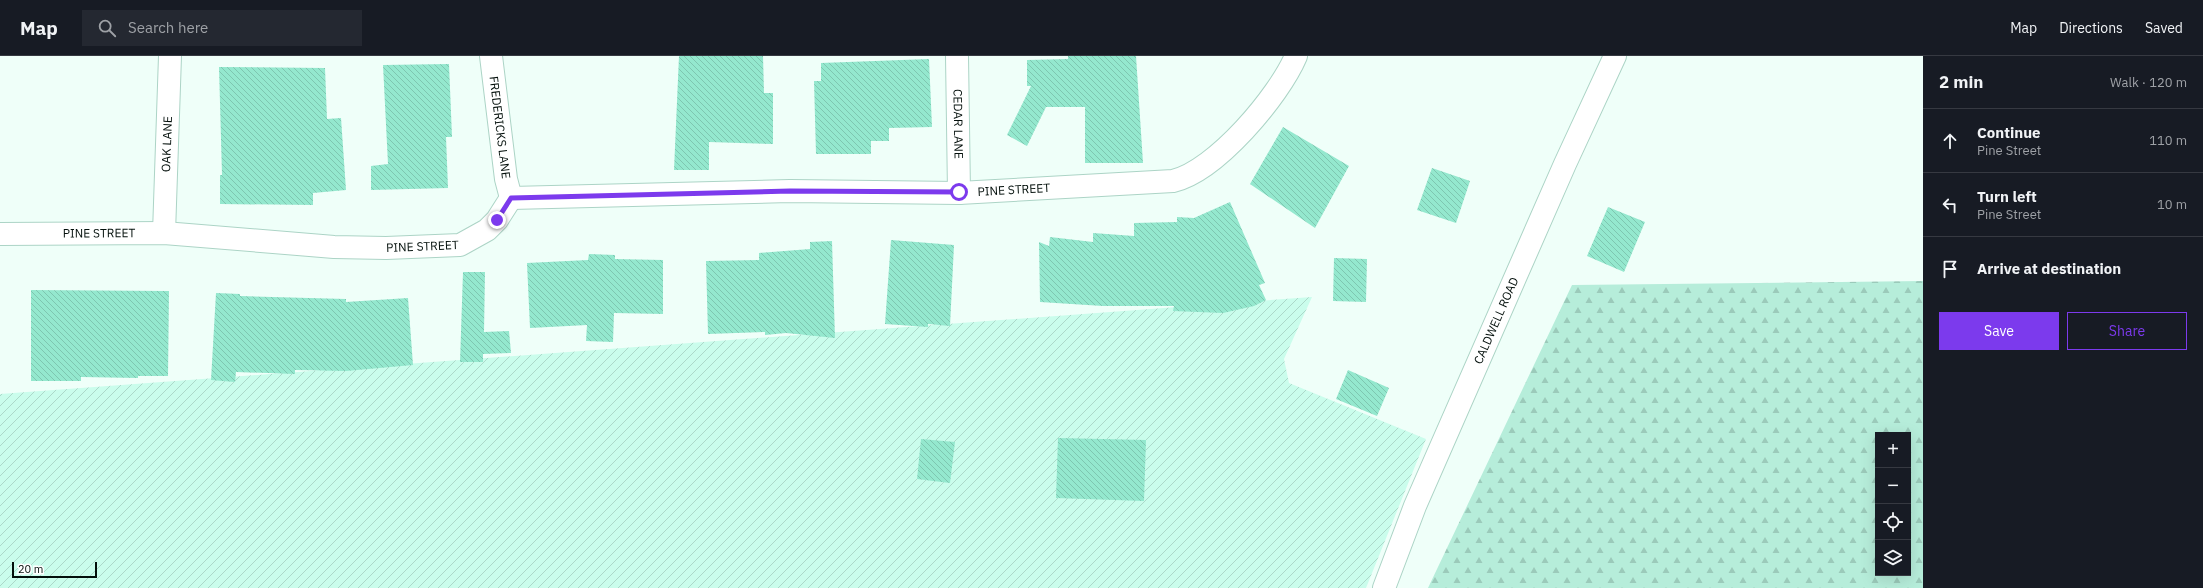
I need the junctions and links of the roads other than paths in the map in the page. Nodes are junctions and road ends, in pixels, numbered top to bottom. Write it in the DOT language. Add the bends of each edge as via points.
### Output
graph roads {
  1 [pos="170,56"];
  2 [pos="491,56"];
  3 [pos="957,56"];
  4 [pos="1296,56"];
  5 [pos="1615,56"];
  6 [pos="959,192"];
  7 [pos="511,198"];
  8 [pos="164,233"];
  9 [pos="0,234"];
  10 [pos="1384,588"];
  1 -- 8 [label="street, OAK LANE"];
  2 -- 7 [label="street, FREDERICKS LANE" via="506,180"];
  3 -- 6 [label="street, CEDAR LANE"];
  4 -- 6 [label="street, PINE STREET" via="1274,95 1259,113 1213,160 1185,178 1162,182"];
  5 -- 10 [label="street, CALDWELL ROAD" via="1415,506"];
  6 -- 7 [label="street, PINE STREET" via="790,191"];
  7 -- 8 [label="street, PINE STREET" via="487,230 460,245 334,247"];
  8 -- 9 [label="street, PINE STREET"];
}
